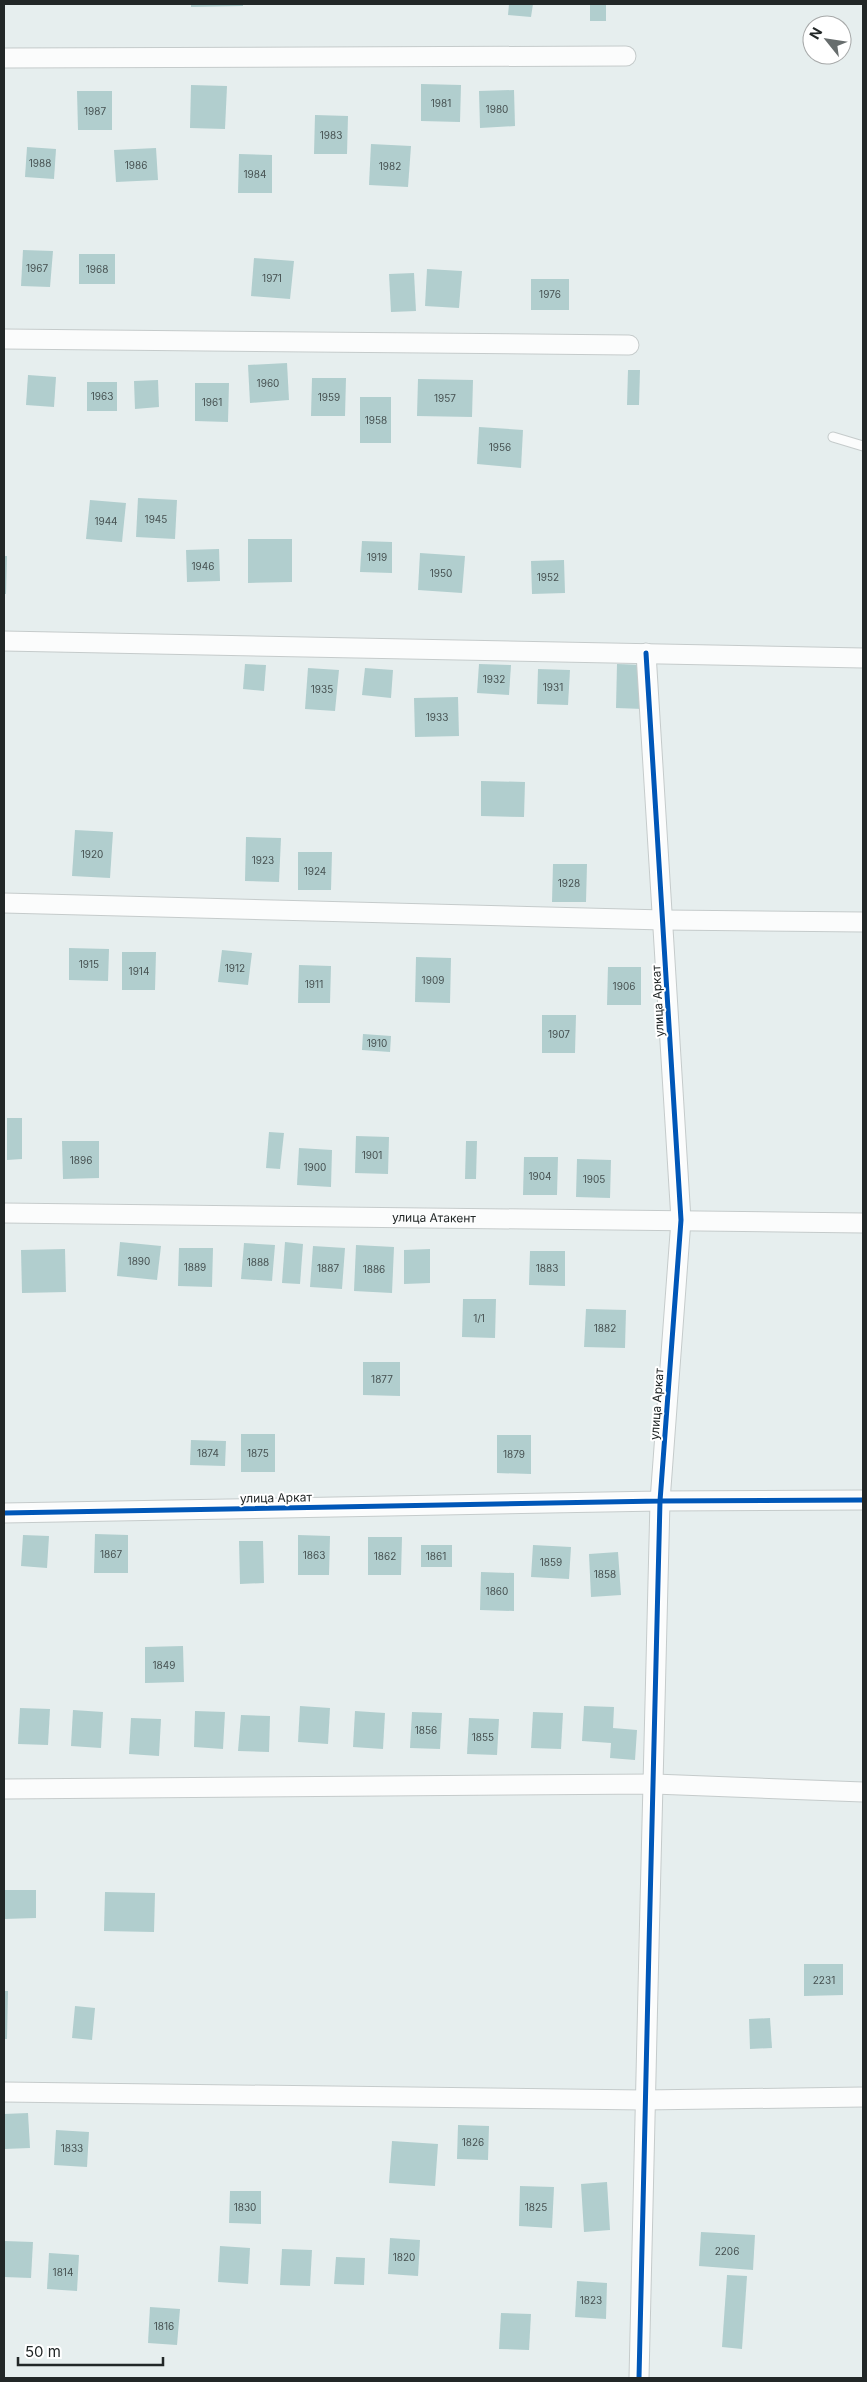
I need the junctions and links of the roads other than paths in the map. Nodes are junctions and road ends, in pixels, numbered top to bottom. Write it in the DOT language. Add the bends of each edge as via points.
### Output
graph roads {
  1 [pos="626,56"];
  2 [pos="4,58"];
  3 [pos="4,339"];
  4 [pos="629,345"];
  5 [pos="833,437"];
  6 [pos="863,446"];
  7 [pos="4,641"];
  8 [pos="646,653"];
  9 [pos="863,658"];
  10 [pos="4,903"];
  11 [pos="664,920"];
  12 [pos="863,922"];
  13 [pos="4,1213"];
  14 [pos="681,1220"];
  15 [pos="863,1223"];
  16 [pos="863,1500"];
  17 [pos="660,1501"];
  18 [pos="4,1513"];
  19 [pos="654,1784"];
  20 [pos="4,1789"];
  21 [pos="863,1792"];
  22 [pos="4,2092"];
  23 [pos="863,2097"];
  24 [pos="644,2100"];
  25 [pos="639,2378"];
  1 -- 2 [label="street"];
  3 -- 4 [label="street"];
  5 -- 6 [label="lane"];
  7 -- 8 [label="street"];
  8 -- 9 [label="street"];
  8 -- 11 [label="street, улица Аркат"];
  10 -- 11 [label="street"];
  11 -- 12 [label="street"];
  11 -- 14 [label="street, улица Аркат"];
  13 -- 14 [label="street, улица Атакент"];
  14 -- 15 [label="street, улица Атакент"];
  14 -- 17 [label="street, улица Аркат"];
  16 -- 17 [label="street"];
  17 -- 18 [label="street, улица Аркат"];
  17 -- 19 [label="street"];
  19 -- 20 [label="street"];
  19 -- 21 [label="street"];
  19 -- 24 [label="street"];
  22 -- 24 [label="street"];
  23 -- 24 [label="street"];
  24 -- 25 [label="street"];
}
